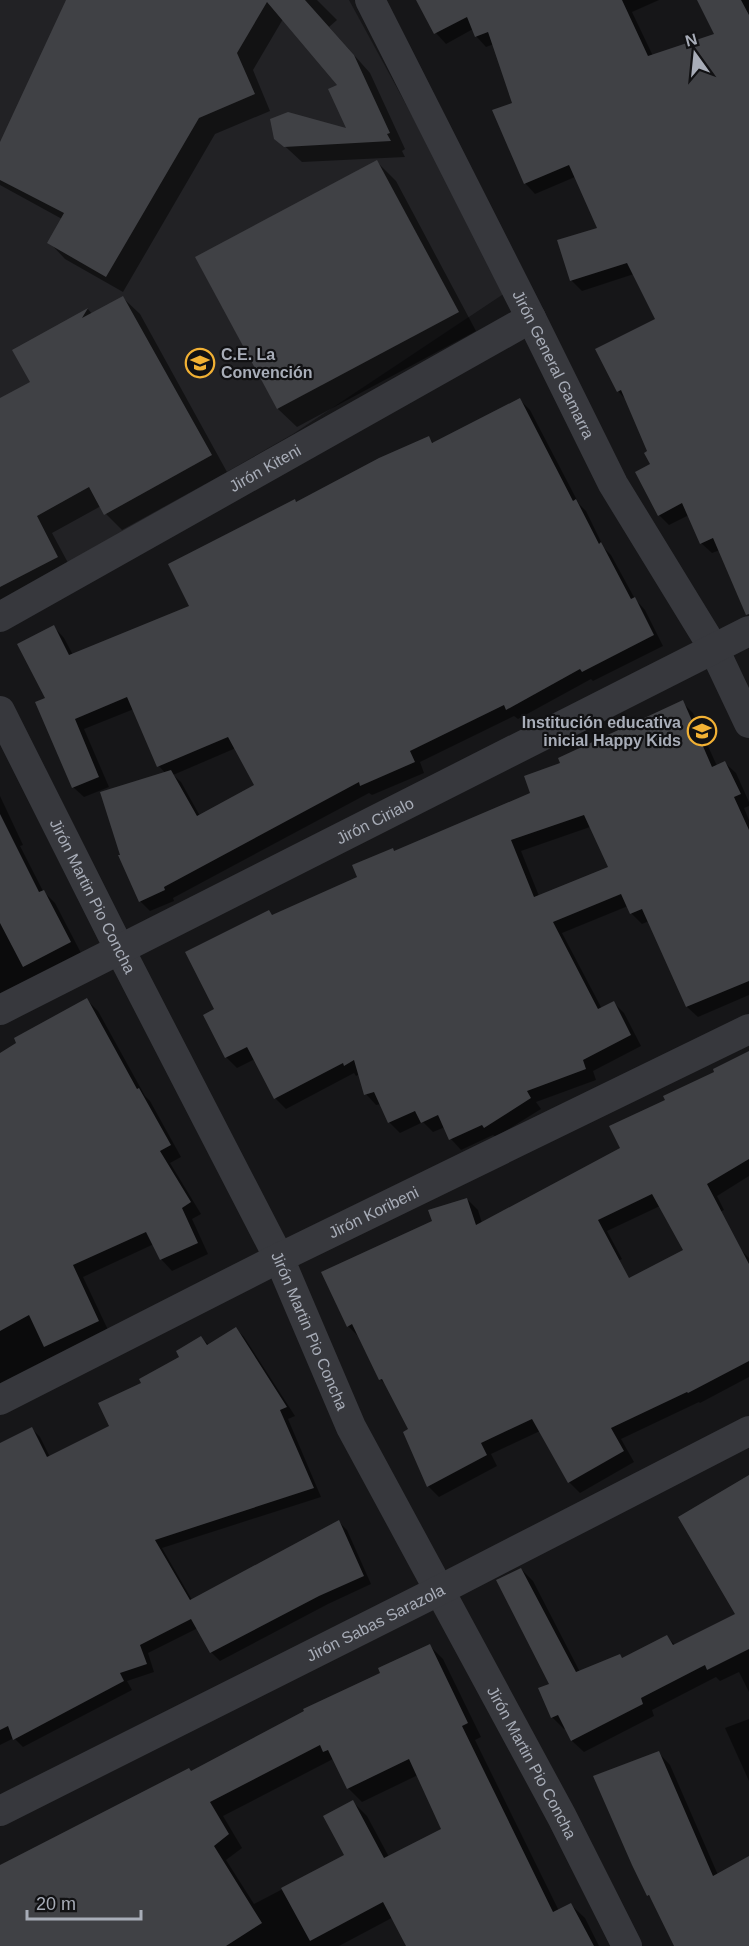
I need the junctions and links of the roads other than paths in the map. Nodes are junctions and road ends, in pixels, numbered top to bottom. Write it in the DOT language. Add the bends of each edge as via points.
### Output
graph roads {
  1 [pos="370,0"];
  2 [pos="531,318"];
  3 [pos="0,617"];
  4 [pos="749,631"];
  5 [pos="714,649"];
  6 [pos="0,711"];
  7 [pos="749,723"];
  8 [pos="120,950"];
  9 [pos="0,1010"];
  10 [pos="749,1029"];
  11 [pos="279,1258"];
  12 [pos="0,1400"];
  13 [pos="749,1431"];
  14 [pos="438,1591"];
  15 [pos="0,1811"];
  16 [pos="627,1946"];
  1 -- 2 [label="street, Jirón General Gamarra"];
  2 -- 3 [label="street, Jirón Kiteni"];
  2 -- 5 [label="street, Jirón General Gamarra" via="613,484"];
  4 -- 5 [label="street, Jirón Cirialo"];
  5 -- 7 [label="street, Jirón General Gamarra"];
  5 -- 8 [label="street, Jirón Cirialo"];
  6 -- 8 [label="street, Jirón Martin Pio Concha"];
  8 -- 9 [label="street, Jirón Cirialo"];
  8 -- 11 [label="street, Jirón Martin Pio Concha"];
  10 -- 11 [label="street, Jirón Koribeni"];
  11 -- 12 [label="street, Jirón Koribeni"];
  11 -- 14 [label="street, Jirón Martin Pio Concha" via="351,1426"];
  13 -- 14 [label="street, Jirón Sabas Sarazola"];
  14 -- 15 [label="street, Jirón Sabas Sarazola"];
  14 -- 16 [label="street, Jirón Martin Pio Concha"];
}
